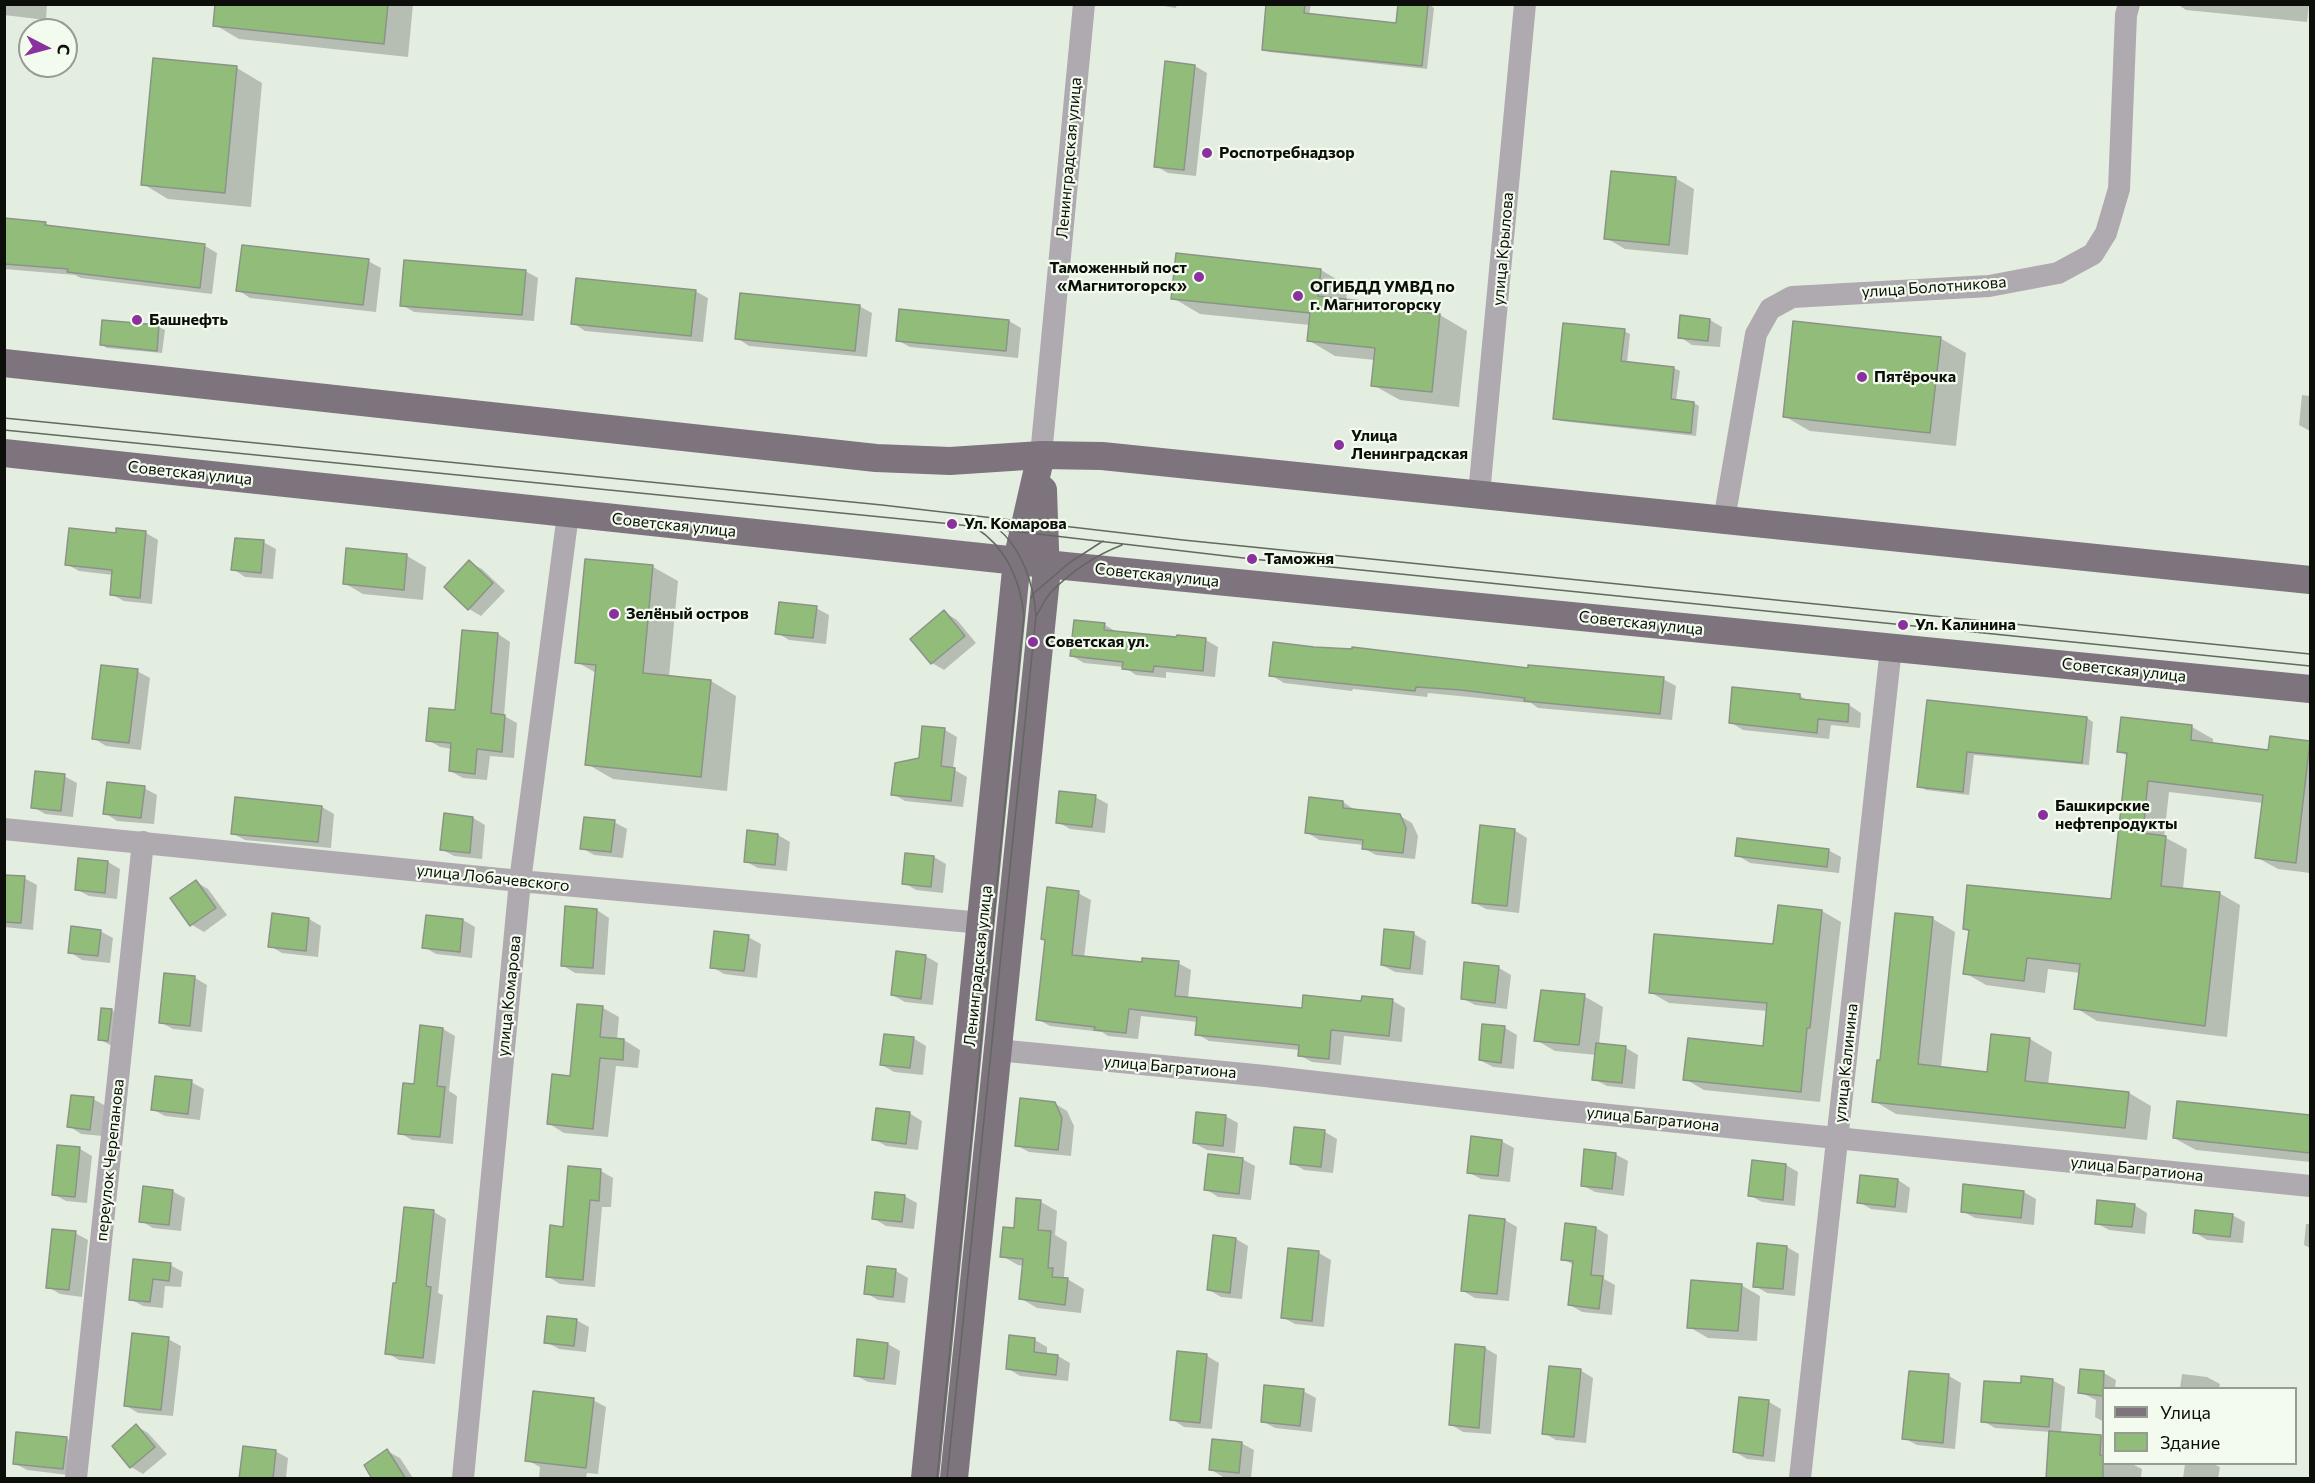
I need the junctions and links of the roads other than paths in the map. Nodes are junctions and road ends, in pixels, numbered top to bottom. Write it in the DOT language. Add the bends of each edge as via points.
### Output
graph roads {
  1 [pos="1084,4"];
  2 [pos="1525,4"];
  3 [pos="2129,4"];
  4 [pos="4,363"];
  5 [pos="4,453"];
  6 [pos="1041,455"];
  7 [pos="1479,494"];
  8 [pos="568,514"];
  9 [pos="1724,520"];
  10 [pos="1017,560"];
  11 [pos="1046,564"];
  12 [pos="2310,580"];
  13 [pos="1891,648"];
  14 [pos="2310,688"];
  15 [pos="4,829"];
  16 [pos="143,842"];
  17 [pos="520,881"];
  18 [pos="982,923"];
  19 [pos="997,1050"];
  20 [pos="1838,1138"];
  21 [pos="2310,1186"];
  22 [pos="76,1479"];
  23 [pos="463,1479"];
  24 [pos="925,1479"];
  25 [pos="954,1479"];
  26 [pos="1800,1479"];
  1 -- 6 [label="street, Ленинградская улица"];
  2 -- 7 [label="street, улица Крылова"];
  3 -- 9 [label="street, улица Болотникова" via="2119,189 2106,233 2093,254 2058,273 1989,286 1792,297 1770,309 1756,334"];
  4 -- 6 [label="main road" via="876,458 950,461"];
  5 -- 8 [label="main road, Советская улица"];
  6 -- 7 [label="main road" via="1102,456"];
  6 -- 10 [label="main road, Ленинградская улица"];
  6 -- 11 [label="main road, Ленинградская улица"];
  7 -- 9 [label="main road"];
  8 -- 10 [label="main road, Советская улица"];
  8 -- 17 [label="street, улица Комарова"];
  9 -- 12 [label="main road"];
  10 -- 11 [label="main road, Советская улица"];
  10 -- 18 [label="main road, Ленинградская улица"];
  11 -- 13 [label="main road, Советская улица"];
  11 -- 19 [label="main road, Ленинградская улица"];
  13 -- 14 [label="main road, Советская улица"];
  13 -- 20 [label="street, улица Калинина"];
  15 -- 16 [label="street, улица Лобачевского"];
  16 -- 17 [label="street, улица Лобачевского"];
  16 -- 22 [label="street, переулок Черепанова"];
  17 -- 18 [label="street, улица Лобачевского"];
  17 -- 23 [label="street, улица Комарова"];
  18 -- 24 [label="main road, Ленинградская улица"];
  19 -- 20 [label="street, улица Багратиона"];
  19 -- 25 [label="main road, Ленинградская улица"];
  20 -- 21 [label="street, улица Багратиона"];
  20 -- 26 [label="street, улица Калинина"];
}
